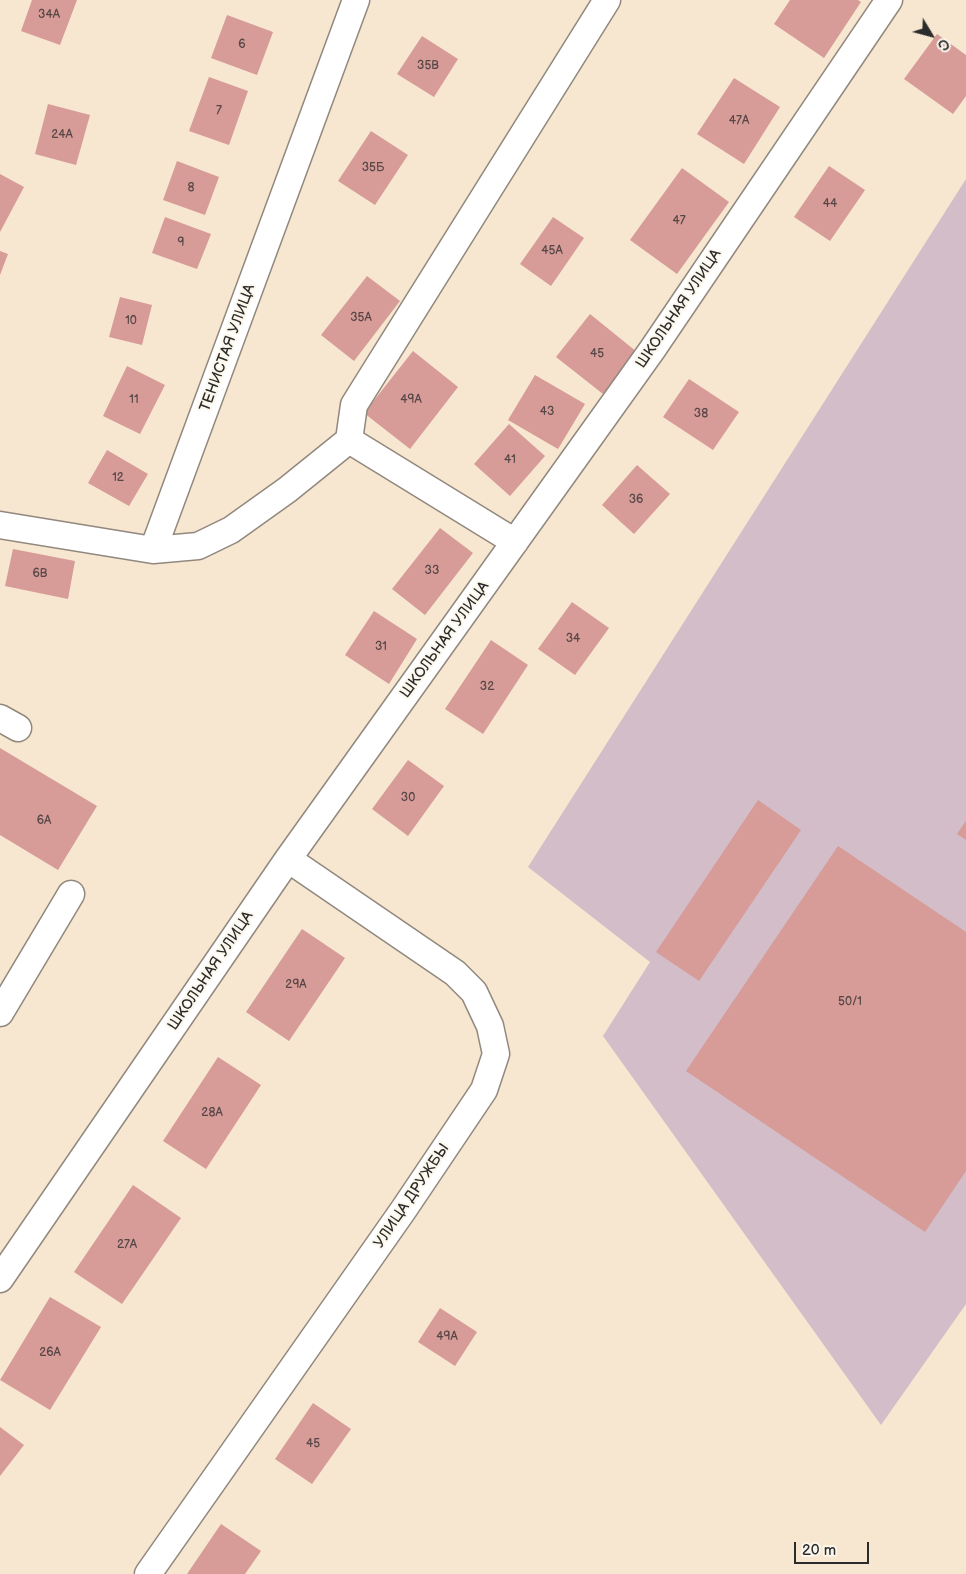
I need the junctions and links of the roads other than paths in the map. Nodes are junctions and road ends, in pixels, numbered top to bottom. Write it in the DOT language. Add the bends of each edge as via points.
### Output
graph roads {
  1 [pos="356,0"];
  2 [pos="607,0"];
  3 [pos="889,0"];
  4 [pos="349,440"];
  5 [pos="0,525"];
  6 [pos="515,542"];
  7 [pos="153,550"];
  8 [pos="288,859"];
  9 [pos="71,894"];
  10 [pos="0,1013"];
  11 [pos="0,1279"];
  12 [pos="148,1574"];
  1 -- 7 [label="street, ТЕНИСТАЯ УЛИЦА"];
  2 -- 4 [label="street" via="354,406"];
  3 -- 6 [label="street, ШКОЛЬНАЯ УЛИЦА" via="652,350"];
  4 -- 6 [label="street"];
  4 -- 7 [label="street" via="231,530 198,546"];
  5 -- 7 [label="street"];
  6 -- 8 [label="street, ШКОЛЬНАЯ УЛИЦА"];
  8 -- 11 [label="street, ШКОЛЬНАЯ УЛИЦА"];
  8 -- 12 [label="street, УЛИЦА ДРУЖБЫ" via="454,973 474,992 490,1026 496,1054 484,1090"];
  9 -- 10 [label="street"];
}
